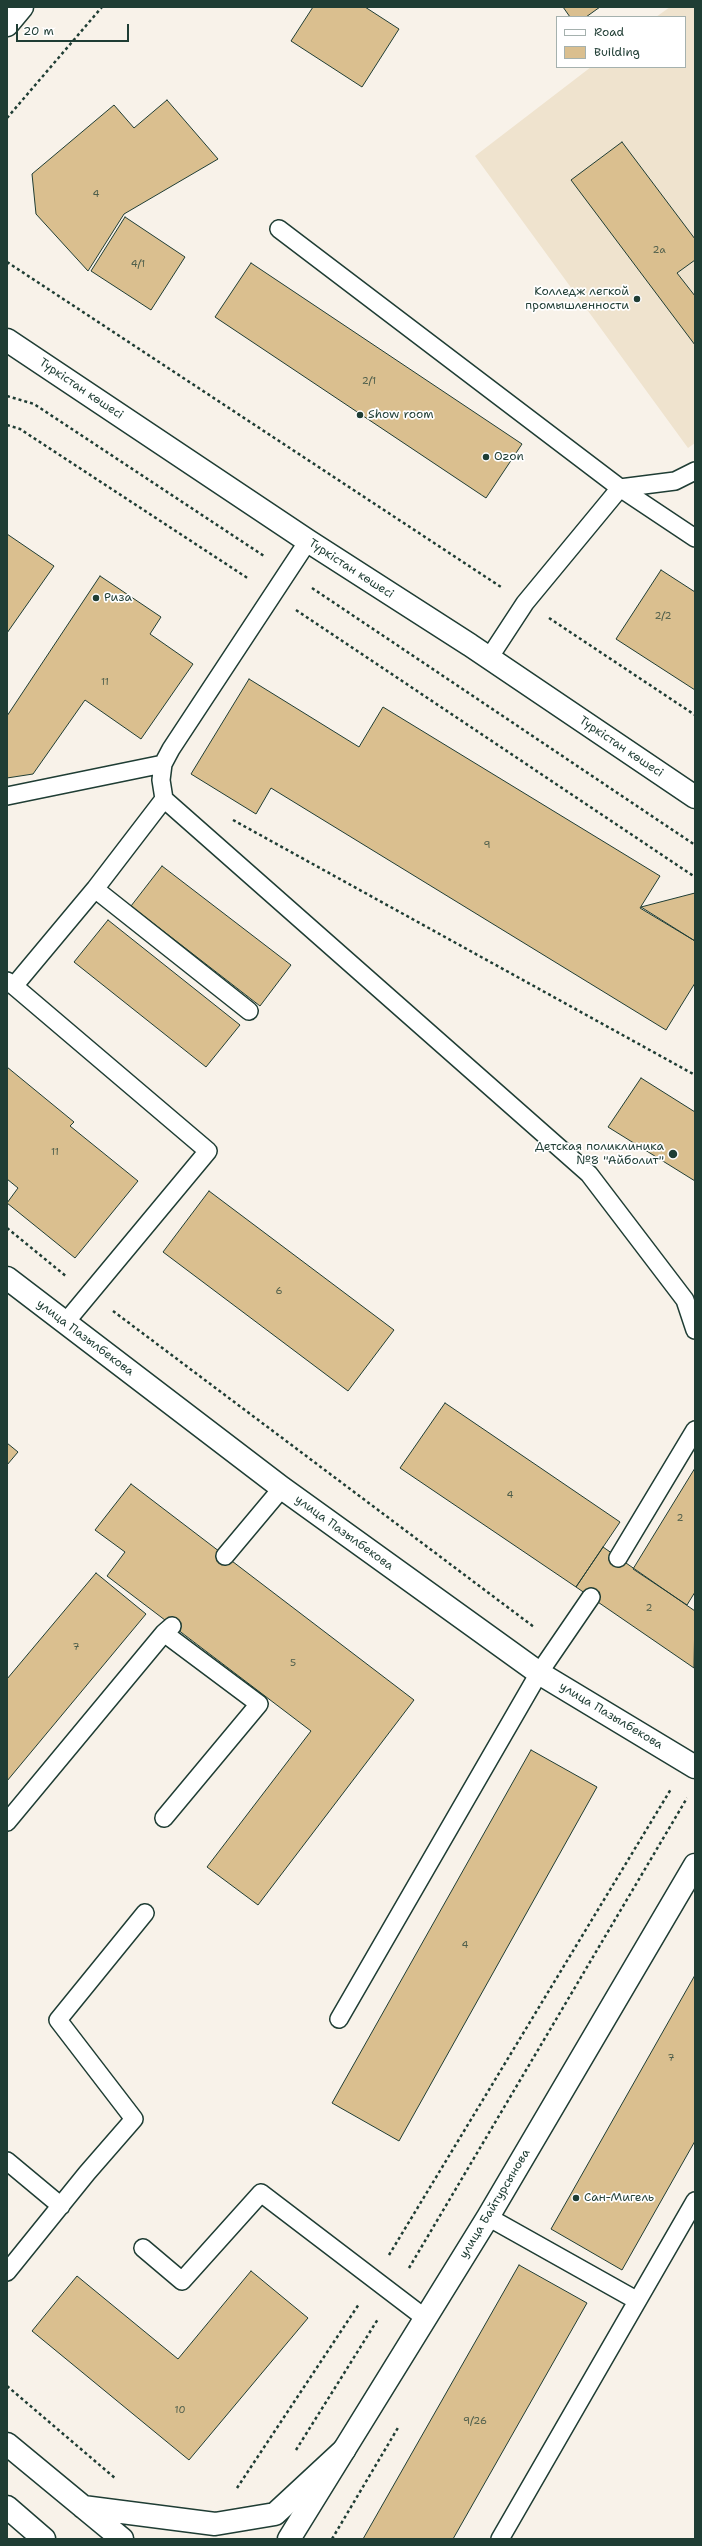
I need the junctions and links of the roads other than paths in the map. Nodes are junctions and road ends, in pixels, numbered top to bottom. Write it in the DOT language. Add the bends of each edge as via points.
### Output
graph roads {
  1 [pos="22,7"];
  2 [pos="7,25"];
  3 [pos="279,229"];
  4 [pos="10,344"];
  5 [pos="695,470"];
  6 [pos="620,488"];
  7 [pos="695,538"];
  8 [pos="308,541"];
  9 [pos="490,658"];
  10 [pos="163,764"];
  11 [pos="7,796"];
  12 [pos="695,797"];
  13 [pos="164,799"];
  14 [pos="95,890"];
  15 [pos="11,984"];
  16 [pos="249,1011"];
  17 [pos="7,1278"];
  18 [pos="65,1323"];
  19 [pos="695,1330"];
  20 [pos="695,1430"];
  21 [pos="282,1488"];
  22 [pos="226,1556"];
  23 [pos="618,1558"];
  24 [pos="591,1598"];
  25 [pos="539,1673"];
  26 [pos="691,1764"];
  27 [pos="164,1818"];
  28 [pos="7,1822"];
  29 [pos="695,1865"];
  30 [pos="689,1888"];
  31 [pos="145,1913"];
  32 [pos="339,2019"];
  33 [pos="7,2161"];
  34 [pos="695,2201"];
  35 [pos="60,2206"];
  36 [pos="488,2217"];
  37 [pos="143,2248"];
  38 [pos="7,2272"];
  39 [pos="636,2300"];
  40 [pos="425,2318"];
  41 [pos="7,2444"];
  42 [pos="344,2450"];
  43 [pos="7,2507"];
  44 [pos="83,2507"];
  45 [pos="44,2539"];
  46 [pos="122,2539"];
  47 [pos="289,2539"];
  48 [pos="500,2539"];
  1 -- 2 [label="street"];
  3 -- 6 [label="lane"];
  4 -- 8 [label="street, Түркістан көшесі"];
  5 -- 6 [label="lane" via="675,481"];
  6 -- 7 [label="lane"];
  6 -- 9 [label="lane" via="525,603"];
  8 -- 9 [label="street, Түркістан көшесі"];
  8 -- 10 [label="lane"];
  9 -- 12 [label="street, Түркістан көшесі"];
  10 -- 11 [label="lane"];
  10 -- 13 [label="lane" via="161,780"];
  13 -- 14 [label="lane"];
  13 -- 19 [label="lane" via="589,1174 685,1300"];
  14 -- 15 [label="lane"];
  14 -- 16 [label="lane"];
  15 -- 18 [label="lane" via="208,1151"];
  17 -- 18 [label="street, улица Пазылбекова"];
  18 -- 21 [label="street, улица Пазылбекова"];
  20 -- 23 [label="lane"];
  21 -- 22 [label="lane"];
  21 -- 25 [label="street, улица Пазылбекова"];
  24 -- 25 [label="lane"];
  25 -- 26 [label="street, улица Пазылбекова"];
  25 -- 32 [label="lane"];
  27 -- 28 [label="lane" via="259,1704 168,1629"];
  29 -- 30 [label="street, улица Байтурсынова"];
  30 -- 36 [label="street, улица Байтурсынова"];
  31 -- 35 [label="lane" via="58,2020 134,2119"];
  33 -- 35 [label="lane"];
  34 -- 39 [label="lane"];
  35 -- 38 [label="lane"];
  36 -- 39 [label="lane"];
  36 -- 40 [label="street, улица Байтурсынова"];
  37 -- 40 [label="lane" via="182,2281 261,2192"];
  39 -- 48 [label="lane"];
  40 -- 42 [label="street, улица Байтурсынова"];
  41 -- 44 [label="street"];
  42 -- 44 [label="street" via="275,2514 215,2524"];
  42 -- 47 [label="street, улица Байтурсынова"];
  43 -- 45 [label="street"];
  44 -- 46 [label="street"];
}
